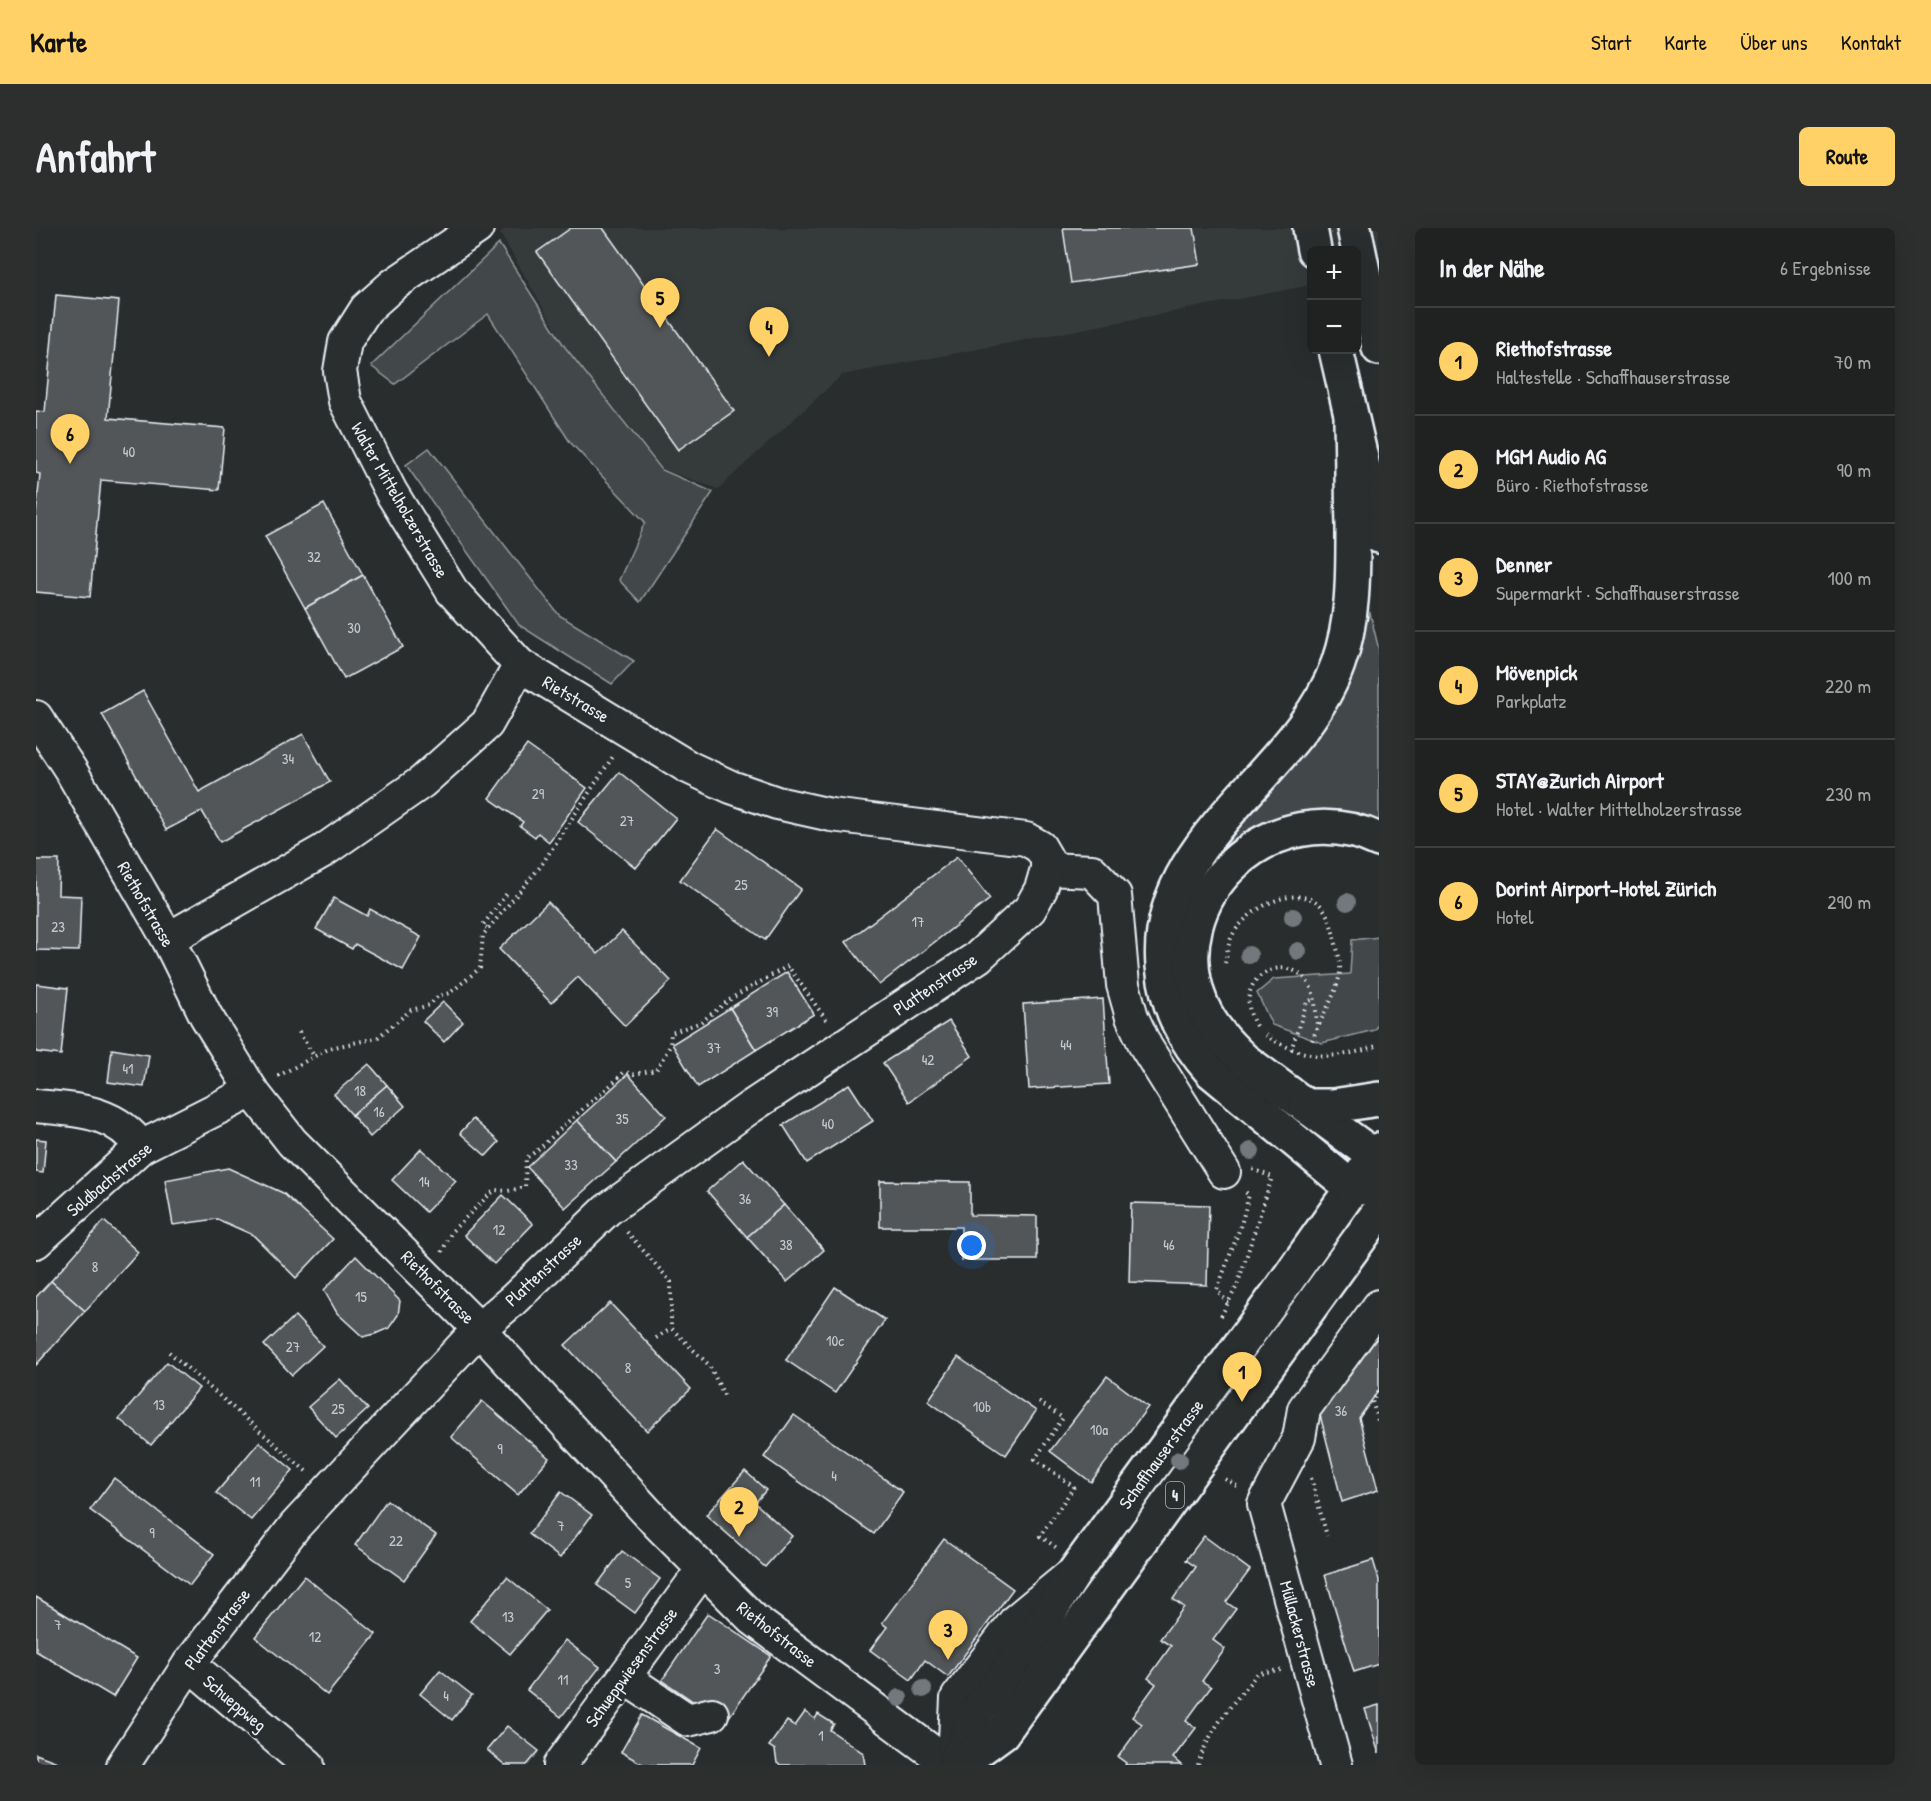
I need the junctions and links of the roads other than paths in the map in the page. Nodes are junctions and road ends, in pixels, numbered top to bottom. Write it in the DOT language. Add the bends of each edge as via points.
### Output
graph roads {
  1 [pos="477,228"];
  2 [pos="1310,228"];
  3 [pos="1354,228"];
  4 [pos="1377,228"];
  5 [pos="1379,234"];
  6 [pos="1313,246"];
  7 [pos="1379,348"];
  8 [pos="1336,354"];
  9 [pos="1351,422"];
  10 [pos="1379,536"];
  11 [pos="520,665"];
  12 [pos="36,717"];
  13 [pos="1379,840"];
  14 [pos="1047,869"];
  15 [pos="168,939"];
  16 [pos="261,1086"];
  17 [pos="1379,1100"];
  18 [pos="36,1106"];
  19 [pos="1306,1106"];
  20 [pos="141,1147"];
  21 [pos="1377,1157"];
  22 [pos="1237,1170"];
  23 [pos="1365,1188"];
  24 [pos="1379,1212"];
  25 [pos="36,1242"];
  26 [pos="1379,1306"];
  27 [pos="479,1329"];
  28 [pos="703,1569"];
  29 [pos="189,1664"];
  30 [pos="625,1678"];
  31 [pos="712,1714"];
  32 [pos="123,1765"];
  33 [pos="308,1765"];
  34 [pos="560,1765"];
  35 [pos="954,1765"];
  36 [pos="1336,1765"];
  1 -- 11 [label="street, Walter Mittelholzerstrasse" via="393,285 366,309 345,342 340,371 345,401 397,502 452,591"];
  2 -- 6 [label="main road"];
  3 -- 7 [label="main road"];
  4 -- 5 [label="main road"];
  8 -- 9 [label="main road"];
  9 -- 10 [label="main road"];
  9 -- 23 [label="main road" via="1353,577 1349,625 1338,665 1322,699 1297,735 1190,863 1169,908 1162,953 1170,1006 1193,1051 1229,1088"];
  11 -- 14 [label="street, Rietstrasse" via="688,766 731,787 777,803 831,815 1026,839 1040,847 1047,859"];
  11 -- 15 [label="street" via="487,724 422,782 323,851"];
  12 -- 15 [label="street, Riethofstrasse"];
  13 -- 19 [label="main road" via="1331,827 1293,830 1276,836 1248,851 1226,871 1197,922 1193,938 1194,972 1208,1017 1244,1060"];
  14 -- 22 [label="street" via="1092,871 1115,895 1123,985 1132,1017 1146,1047"];
  14 -- 27 [label="street, Plattenstrasse" via="1030,909 978,957 749,1108 607,1210"];
  15 -- 16 [label="street, Riethofstrasse" via="206,1016"];
  16 -- 20 [label="street, Soldbachstrasse"];
  16 -- 27 [label="street, Riethofstrasse" via="292,1142"];
  17 -- 19 [label="main road"];
  18 -- 20 [label="street" via="110,1119 131,1133"];
  19 -- 21 [label="main road"];
  20 -- 25 [label="street, Soldbachstrasse"];
  21 -- 23 [label="main road, Schaffhauserstrasse / 4"];
  23 -- 35 [label="main road, Schaffhauserstrasse / 4" via="1068,1562 1035,1635 976,1713"];
  24 -- 35 [label="main road, Schaffhauserstrasse / 4" via="1002,1732"];
  26 -- 36 [label="street, Müllackerstrasse" via="1304,1409 1299,1438 1264,1504"];
  27 -- 28 [label="street, Riethofstrasse"];
  27 -- 29 [label="street, Plattenstrasse" via="295,1526"];
  28 -- 30 [label="street, Schueppwiesenstrasse"];
  28 -- 35 [label="street, Riethofstrasse" via="759,1624"];
  29 -- 32 [label="street, Plattenstrasse"];
  29 -- 33 [label="street, Schueppweg"];
  30 -- 31 [label="street" via="688,1720"];
  30 -- 34 [label="street, Schueppwiesenstrasse"];
}
